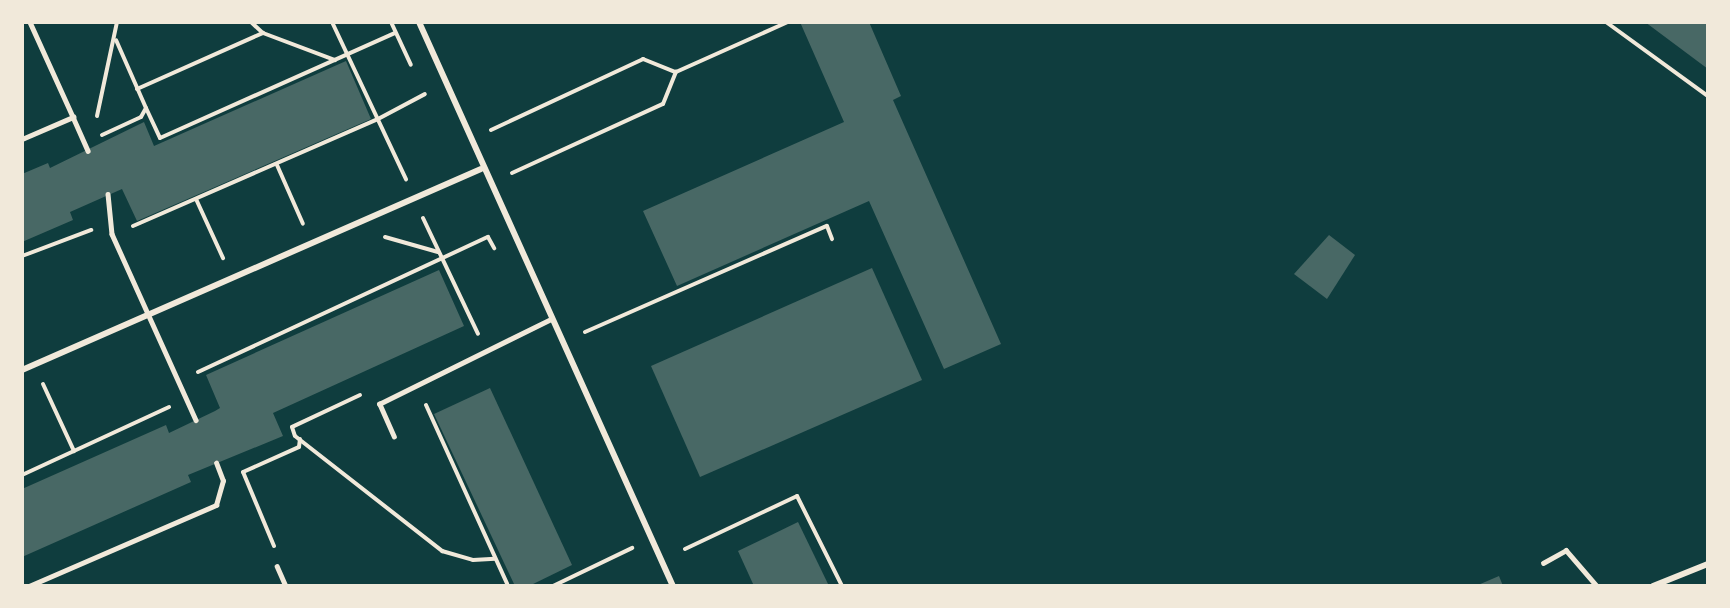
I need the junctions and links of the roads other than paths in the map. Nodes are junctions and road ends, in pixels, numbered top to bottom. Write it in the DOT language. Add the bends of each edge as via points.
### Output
graph roads {
  1 [pos="30,22"];
  2 [pos="419,22"];
  3 [pos="73,117"];
  4 [pos="22,139"];
  5 [pos="88,150"];
  6 [pos="481,169"];
  7 [pos="108,194"];
  8 [pos="148,313"];
  9 [pos="551,319"];
  10 [pos="22,370"];
  11 [pos="196,420"];
  12 [pos="394,437"];
  13 [pos="216,463"];
  14 [pos="1543,563"];
  15 [pos="1707,564"];
  16 [pos="277,566"];
  17 [pos="28,585"];
  18 [pos="286,585"];
  19 [pos="672,585"];
  20 [pos="1596,585"];
  21 [pos="1653,585"];
  1 -- 3 [label="lane"];
  2 -- 6 [label="street"];
  3 -- 4 [label="lane"];
  3 -- 5 [label="lane"];
  6 -- 8 [label="street"];
  6 -- 9 [label="street"];
  7 -- 8 [label="lane" via="112,234"];
  8 -- 10 [label="street"];
  8 -- 11 [label="lane"];
  9 -- 12 [label="lane" via="379,404"];
  9 -- 19 [label="street"];
  13 -- 17 [label="lane" via="223,481 216,504"];
  14 -- 20 [label="lane" via="1566,550"];
  15 -- 21 [label="street"];
  16 -- 18 [label="lane"];
}
